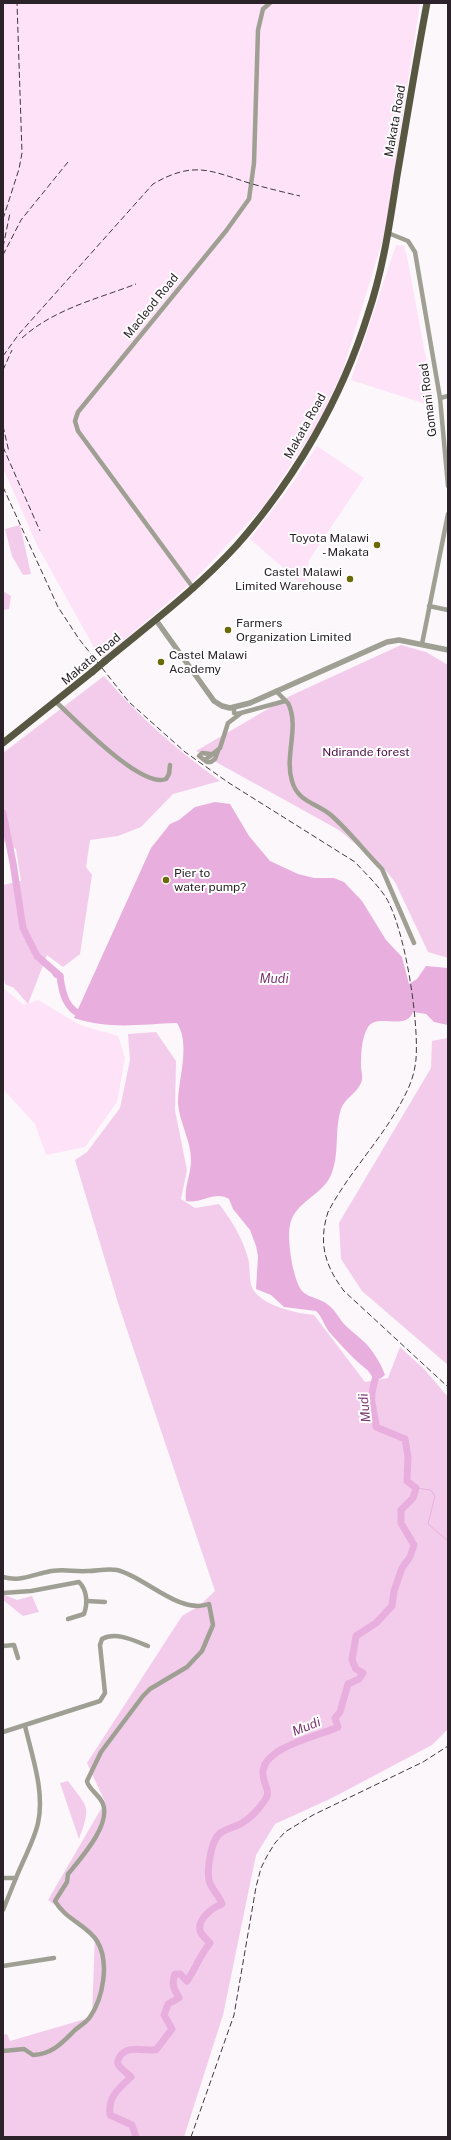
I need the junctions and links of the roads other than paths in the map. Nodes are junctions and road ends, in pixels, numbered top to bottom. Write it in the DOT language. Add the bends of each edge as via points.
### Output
graph roads {
  1 [pos="270,3"];
  2 [pos="427,3"];
  3 [pos="388,233"];
  4 [pos="448,396"];
  5 [pos="440,398"];
  6 [pos="448,486"];
  7 [pos="448,514"];
  8 [pos="194,589"];
  9 [pos="429,606"];
  10 [pos="448,610"];
  11 [pos="156,620"];
  12 [pos="422,644"];
  13 [pos="448,650"];
  14 [pos="276,690"];
  15 [pos="286,701"];
  16 [pos="56,702"];
  17 [pos="234,708"];
  18 [pos="240,714"];
  19 [pos="3,743"];
  20 [pos="218,751"];
  21 [pos="212,754"];
  22 [pos="205,760"];
  23 [pos="170,765"];
  24 [pos="414,943"];
  25 [pos="3,1578"];
  26 [pos="3,1593"];
  27 [pos="87,1600"];
  28 [pos="105,1602"];
  29 [pos="68,1619"];
  30 [pos="3,1646"];
  31 [pos="148,1646"];
  32 [pos="18,1658"];
  33 [pos="25,1726"];
  34 [pos="3,1732"];
  35 [pos="3,1878"];
  36 [pos="16,1878"];
  37 [pos="3,1910"];
  38 [pos="54,1958"];
  39 [pos="3,1966"];
  40 [pos="3,2051"];
  1 -- 8 [label="street, Macleod Road" via="263,8 258,30 254,163 249,199 226,231 83,406 75,421 78,431"];
  2 -- 3 [label="main road, Makata Road"];
  3 -- 5 [label="street, Gomani Road" via="408,241 415,252"];
  3 -- 8 [label="main road, Makata Road" via="365,326 321,424 289,478 266,509"];
  4 -- 5 [label="street"];
  5 -- 6 [label="street, Gomani Road"];
  7 -- 9 [label="street"];
  8 -- 11 [label="main road, Makata Road"];
  9 -- 10 [label="street"];
  9 -- 12 [label="street"];
  11 -- 16 [label="main road, Makata Road, bridge"];
  11 -- 17 [label="street" via="210,696 222,706"];
  12 -- 13 [label="street"];
  12 -- 14 [label="street" via="399,640 387,642"];
  14 -- 15 [label="street"];
  14 -- 17 [label="street"];
  15 -- 18 [label="street"];
  15 -- 24 [label="street" via="293,721 291,773 295,789 304,800 333,816 382,870"];
  16 -- 19 [label="main road, Makata Road"];
  16 -- 23 [label="street" via="123,762 148,778 166,779"];
  17 -- 18 [label="street" via="234,713"];
  18 -- 20 [label="street" via="228,723 223,743"];
  20 -- 21 [label="street"];
  20 -- 22 [label="street" via="212,762"];
  21 -- 22 [label="street"];
  21 -- 22 [label="street" via="200,754"];
  25 -- 40 [label="street" via="16,1580 52,1571 117,1570 183,1602 199,1606 209,1604 213,1625 207,1644 197,1659 143,1696 101,1752 87,1781 103,1804 104,1820 96,1836 68,1874 56,1901 69,1917 94,1936 100,1947 103,1974 100,1992 91,2016 62,2044 50,2051 33,2054 24,2049"];
  26 -- 27 [label="street" via="31,1591 76,1582 81,1584"];
  27 -- 28 [label="street"];
  27 -- 29 [label="street" via="84,1614"];
  30 -- 32 [label="street" via="14,1645"];
  31 -- 33 [label="street" via="122,1637 102,1639 100,1645 105,1693 100,1701"];
  33 -- 34 [label="street"];
  33 -- 36 [label="street" via="35,1769 40,1812 38,1824"];
  35 -- 36 [label="street"];
  36 -- 37 [label="street"];
  38 -- 39 [label="street"];
}
